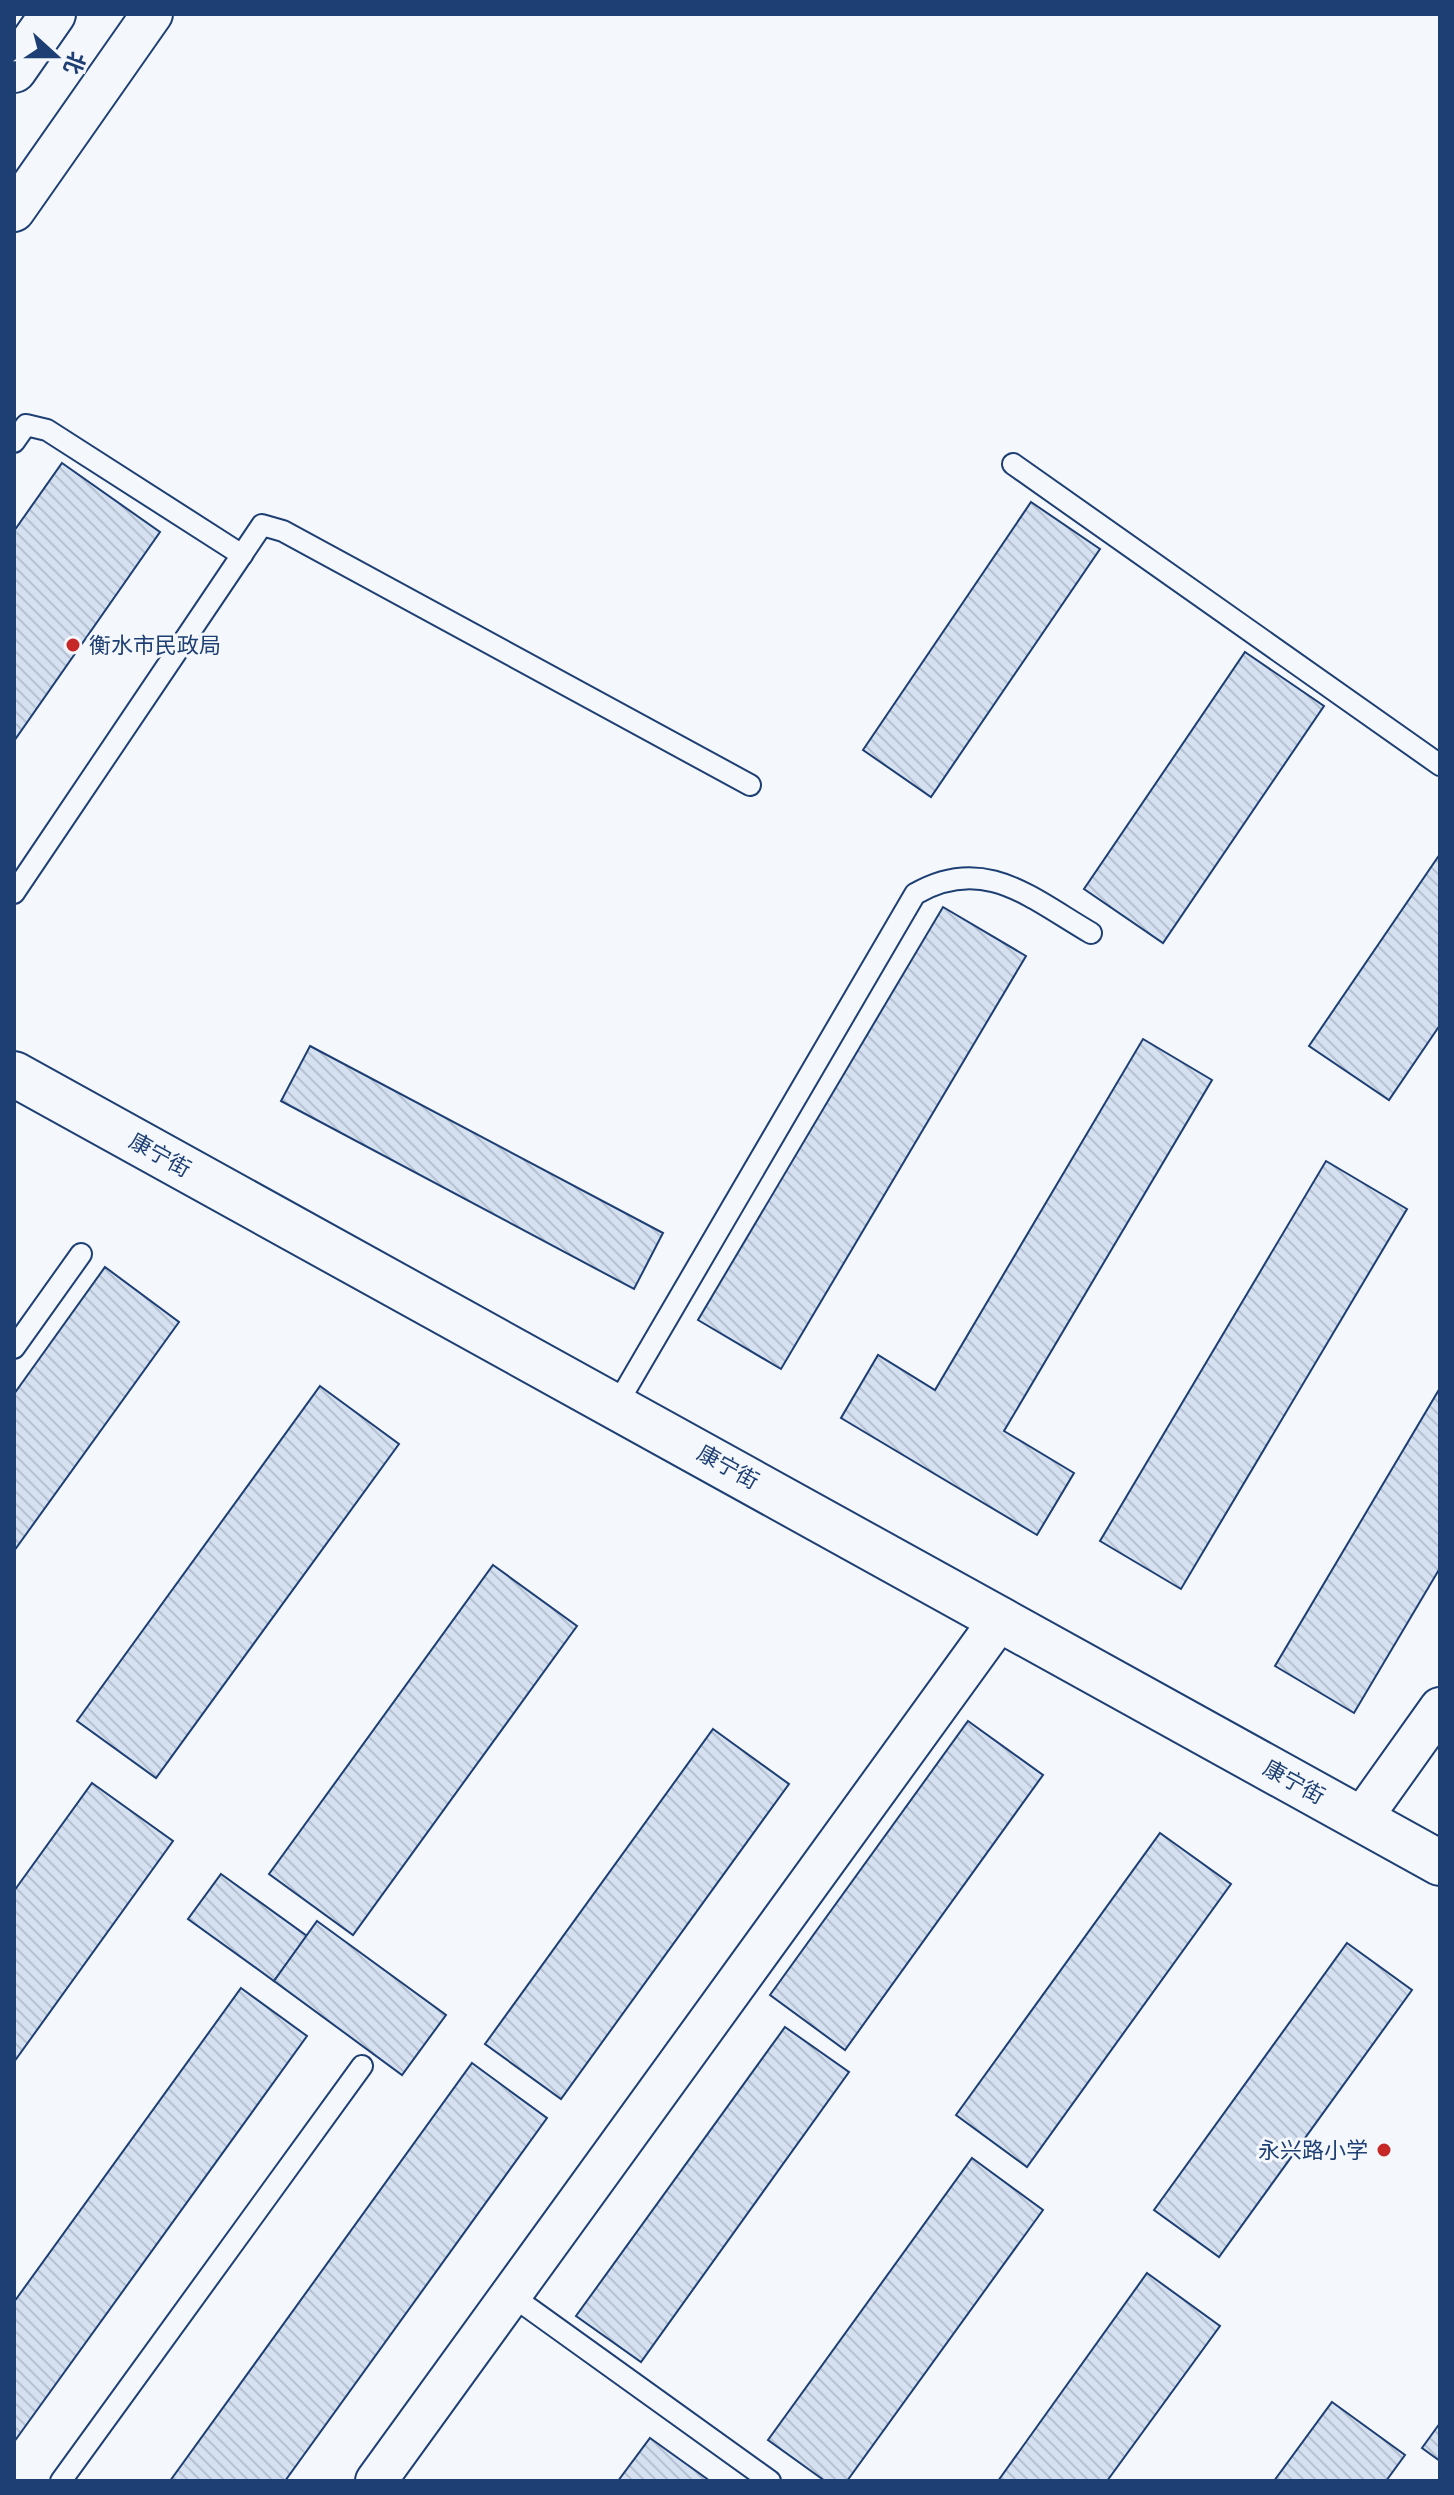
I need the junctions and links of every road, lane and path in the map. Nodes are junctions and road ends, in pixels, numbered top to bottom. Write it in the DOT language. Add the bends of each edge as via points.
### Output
graph roads {
  1 [pos="53,14"];
  2 [pos="152,14"];
  3 [pos="14,70"];
  4 [pos="14,211"];
  5 [pos="14,442"];
  6 [pos="1013,464"];
  7 [pos="242,555"];
  8 [pos="1440,765"];
  9 [pos="750,785"];
  10 [pos="14,893"];
  11 [pos="1091,933"];
  12 [pos="14,1074"];
  13 [pos="81,1254"];
  14 [pos="14,1348"];
  15 [pos="616,1406"];
  16 [pos="1001,1618"];
  17 [pos="1440,1708"];
  18 [pos="1361,1819"];
  19 [pos="1440,1863"];
  20 [pos="362,2066"];
  21 [pos="511,2295"];
  22 [pos="61,2481"];
  23 [pos="376,2481"];
  24 [pos="770,2481"];
  1 -- 3 [label="street"];
  2 -- 4 [label="street"];
  5 -- 7 [label="lane" via="26,425 47,430"];
  6 -- 8 [label="lane"];
  7 -- 9 [label="lane" via="262,525 283,531"];
  7 -- 10 [label="lane"];
  11 -- 15 [label="lane" via="1002,881 969,876 938,881 915,894"];
  12 -- 15 [label="street, 康宁街"];
  13 -- 14 [label="lane"];
  15 -- 16 [label="street, 康宁街"];
  16 -- 18 [label="street, 康宁街"];
  16 -- 21 [label="street"];
  17 -- 18 [label="street"];
  18 -- 19 [label="street, 康宁街"];
  20 -- 22 [label="lane"];
  21 -- 23 [label="street"];
  21 -- 24 [label="lane"];
}
